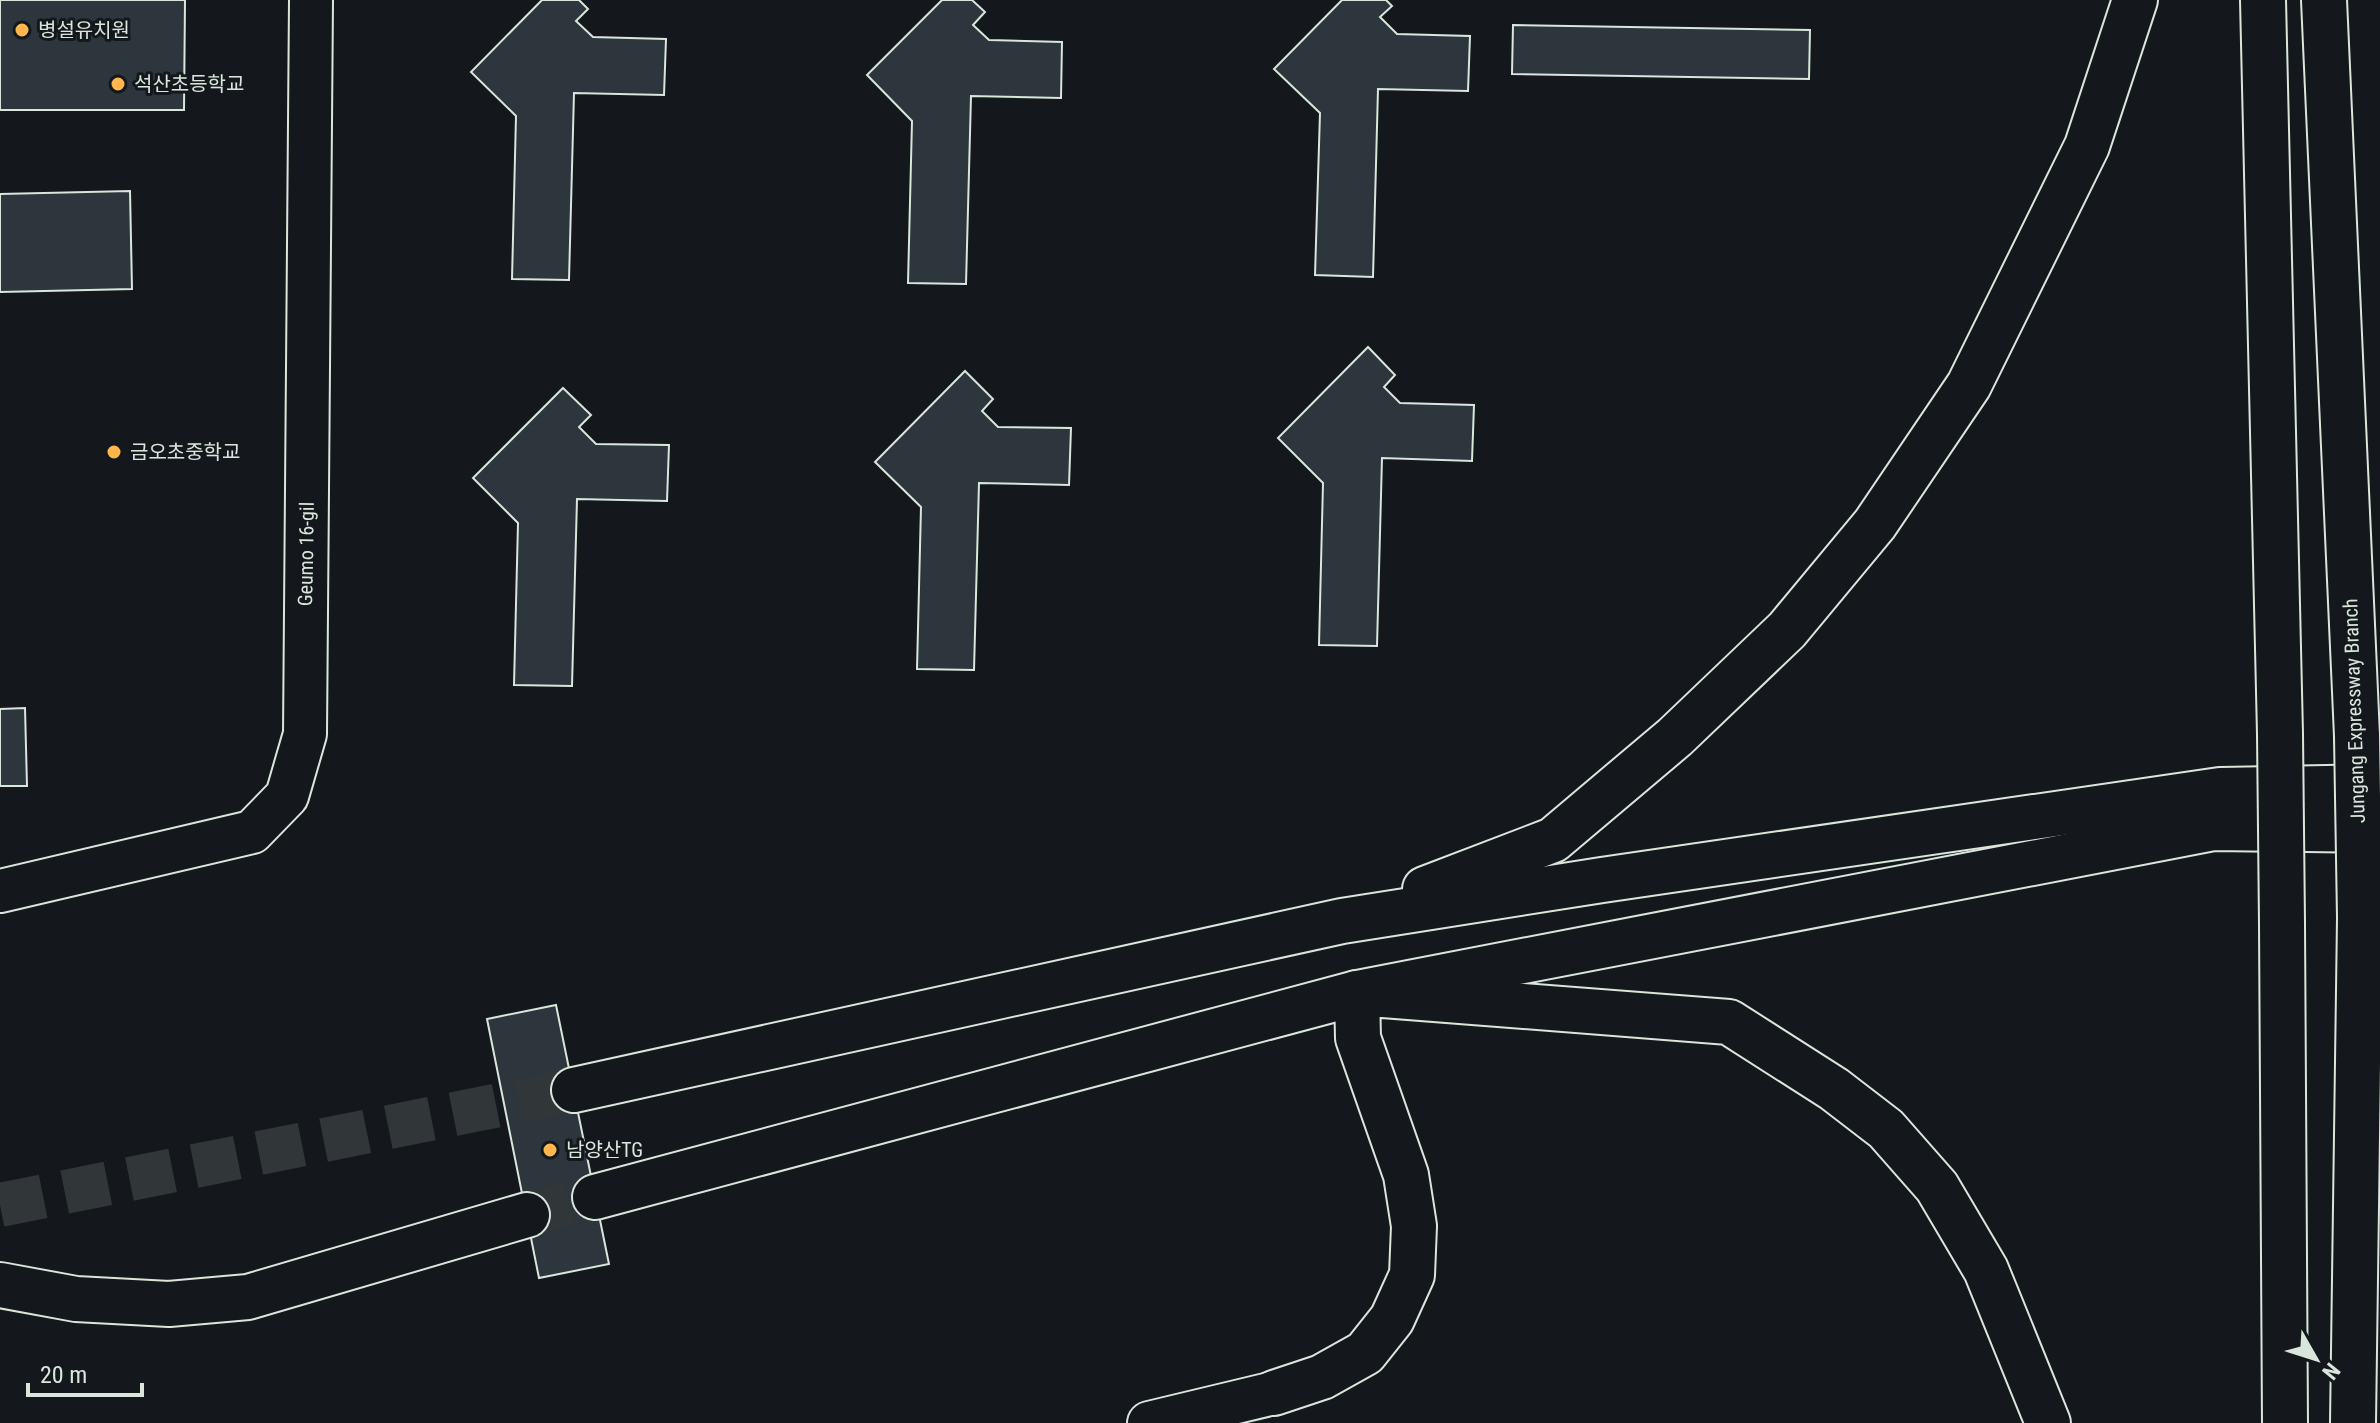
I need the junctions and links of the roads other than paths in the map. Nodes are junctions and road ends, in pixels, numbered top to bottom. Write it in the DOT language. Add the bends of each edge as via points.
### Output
graph roads {
  1 [pos="311,0"];
  2 [pos="2135,0"];
  3 [pos="2263,0"];
  4 [pos="2324,0"];
  5 [pos="2380,787"];
  6 [pos="2380,830"];
  7 [pos="0,891"];
  8 [pos="1342,921"];
  9 [pos="1357,993"];
  10 [pos="574,1090"];
  11 [pos="595,1197"];
  12 [pos="527,1215"];
  13 [pos="0,1285"];
  14 [pos="1274,1393"];
  15 [pos="1149,1423"];
  16 [pos="2048,1423"];
  17 [pos="2285,1423"];
  18 [pos="2353,1423"];
  1 -- 7 [label="street, Geumo 16-gil" via="305,734 287,796 252,832"];
  2 -- 8 [label="highway" via="2087,146 1969,385 1875,524 1787,630 1675,737 1553,840"];
  3 -- 17 [label="highway, bridge" via="2280,734"];
  4 -- 18 [label="highway, Jungang Expressway Branch, bridge" via="2357,736 2360,918"];
  5 -- 8 [label="highway" via="2220,790"];
  6 -- 9 [label="highway" via="2214,828"];
  8 -- 10 [label="highway"];
  9 -- 11 [label="highway"];
  9 -- 14 [label="highway" via="1358,1038 1406,1175 1414,1226 1412,1275 1392,1319 1365,1353 1322,1377"];
  9 -- 16 [label="highway" via="1729,1022 1886,1129 1937,1187 1986,1270"];
  12 -- 13 [label="highway" via="248,1297 169,1304 76,1299"];
  14 -- 15 [label="street"];
}
